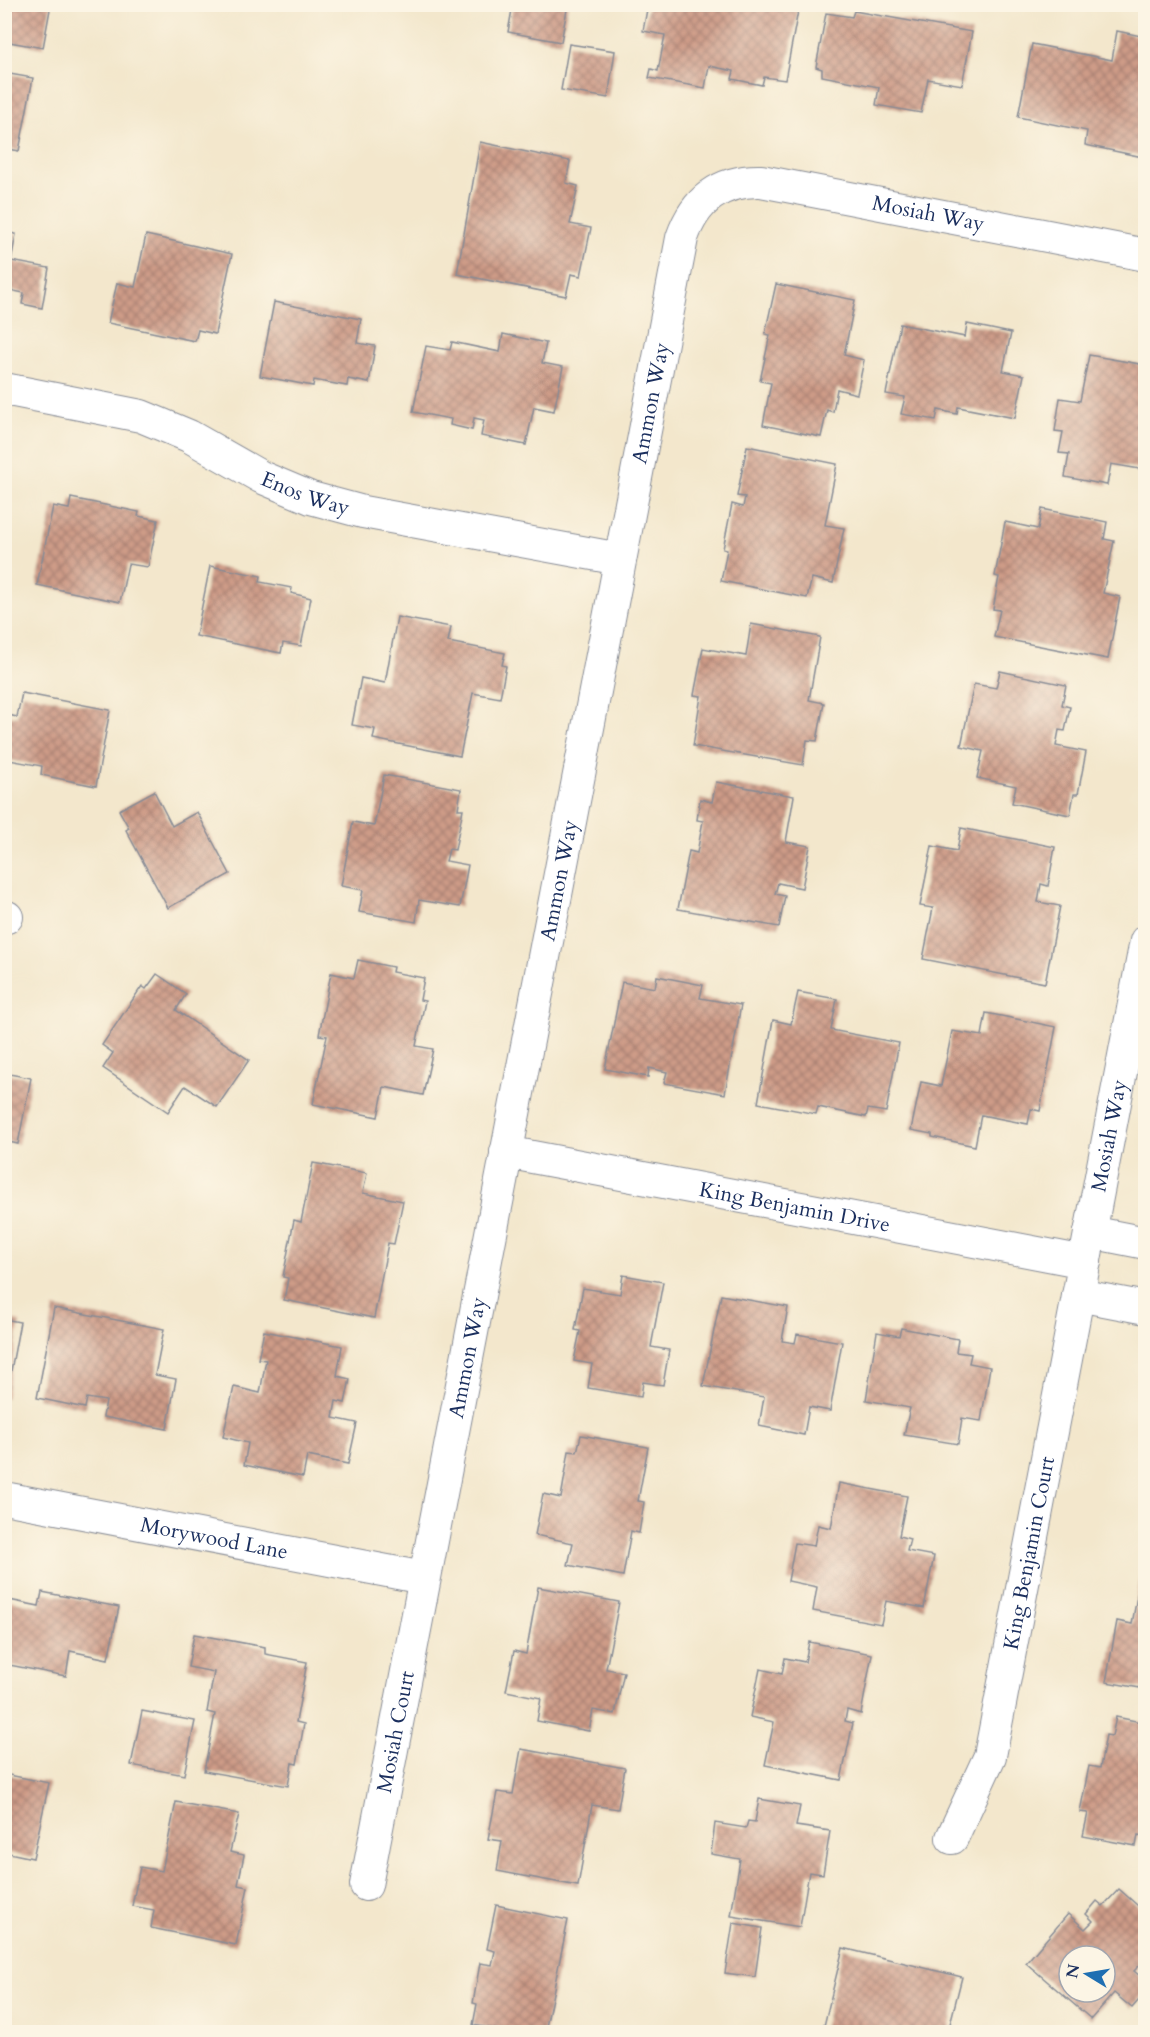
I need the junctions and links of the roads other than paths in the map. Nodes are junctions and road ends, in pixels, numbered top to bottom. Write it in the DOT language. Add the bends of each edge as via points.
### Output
graph roads {
  1 [pos="713,192"];
  2 [pos="1146,255"];
  3 [pos="4,389"];
  4 [pos="620,559"];
  5 [pos="1146,941"];
  6 [pos="506,1152"];
  7 [pos="1146,1243"];
  8 [pos="1087,1247"];
  9 [pos="1078,1295"];
  10 [pos="1146,1308"];
  11 [pos="4,1498"];
  12 [pos="424,1578"];
  13 [pos="952,1838"];
  14 [pos="366,1885"];
  1 -- 2 [label="street, Mosiah Way" via="744,180 761,181"];
  1 -- 4 [label="street, Ammon Way" via="693,212 682,238"];
  3 -- 4 [label="street, Enos Way" via="141,416 311,498 363,512"];
  4 -- 6 [label="street, Ammon Way"];
  5 -- 8 [label="street, Mosiah Way"];
  6 -- 8 [label="street, King Benjamin Drive"];
  6 -- 12 [label="street, Ammon Way"];
  7 -- 8 [label="street, King Benjamin Drive"];
  8 -- 9 [label="street, King Benjamin Court"];
  9 -- 10 [label="street"];
  9 -- 13 [label="street, King Benjamin Court" via="990,1756"];
  11 -- 12 [label="street, Morywood Lane"];
  12 -- 14 [label="street, Mosiah Court"];
}
